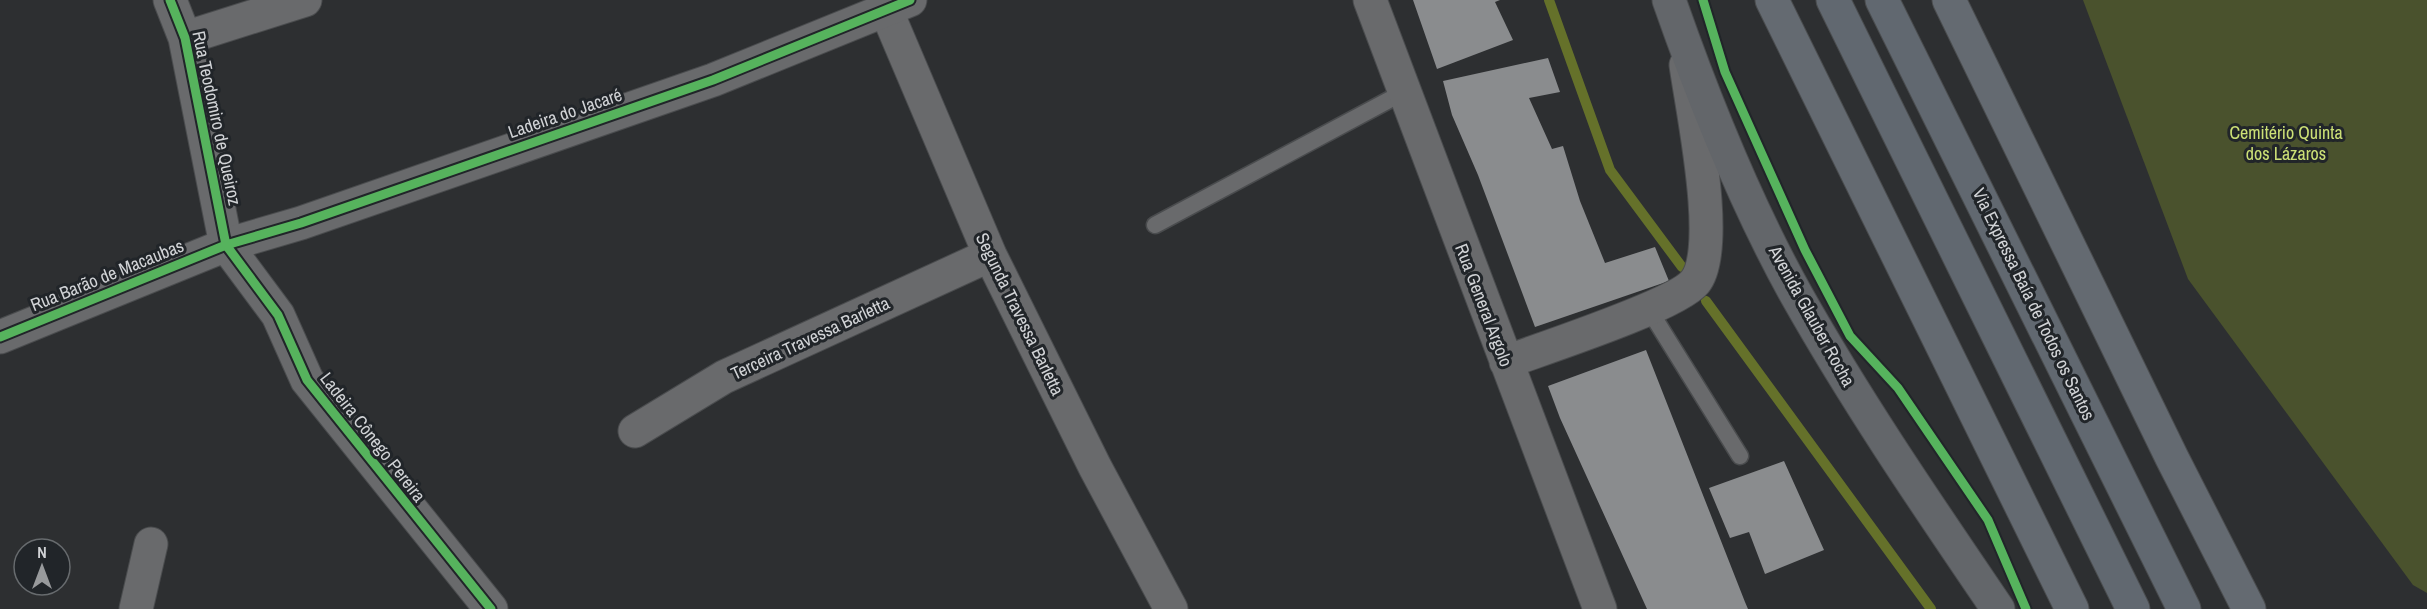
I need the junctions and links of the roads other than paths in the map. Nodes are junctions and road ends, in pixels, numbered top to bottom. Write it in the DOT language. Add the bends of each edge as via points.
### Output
graph roads {
  1 [pos="170,0"];
  2 [pos="305,0"];
  3 [pos="1370,0"];
  4 [pos="1670,0"];
  5 [pos="1772,0"];
  6 [pos="1833,0"];
  7 [pos="1882,0"];
  8 [pos="1949,0"];
  9 [pos="898,5"];
  10 [pos="1681,32"];
  11 [pos="185,38"];
  12 [pos="1404,92"];
  13 [pos="1155,225"];
  14 [pos="226,245"];
  15 [pos="990,255"];
  16 [pos="1648,309"];
  17 [pos="0,337"];
  18 [pos="1506,362"];
  19 [pos="635,430"];
  20 [pos="1740,456"];
  21 [pos="151,544"];
  22 [pos="136,609"];
  23 [pos="491,609"];
  24 [pos="1171,609"];
  25 [pos="1600,609"];
  26 [pos="1998,609"];
  27 [pos="2072,609"];
  28 [pos="2133,609"];
  29 [pos="2184,609"];
  30 [pos="2249,609"];
  1 -- 11 [label="street, Rua Teodomiro de Queiroz"];
  2 -- 11 [label="street"];
  3 -- 12 [label="street, Rua General Argolo"];
  4 -- 10 [label="main road, Avenida Glauber Rocha"];
  5 -- 27 [label="main road"];
  6 -- 28 [label="highway"];
  7 -- 29 [label="highway, Via Expressa Baía de Todos os Santos"];
  8 -- 30 [label="main road"];
  9 -- 14 [label="street, Ladeira do Jacaré" via="712,80 301,223"];
  9 -- 15 [label="street, Segunda Travessa Barletta"];
  10 -- 16 [label="street" via="1702,176 1706,240 1703,266 1688,290"];
  10 -- 26 [label="main road, Avenida Glauber Rocha" via="1743,185 1796,294 1872,422"];
  11 -- 14 [label="street, Rua Teodomiro de Queiroz"];
  12 -- 13 [label="lane"];
  12 -- 18 [label="street, Rua General Argolo"];
  14 -- 17 [label="street, Rua Barão de Macaubas"];
  14 -- 23 [label="street, Ladeira Cônego Pereira" via="278,315 307,380"];
  15 -- 19 [label="street, Terceira Travessa Barletta" via="724,377"];
  15 -- 24 [label="street, Segunda Travessa Barletta" via="1095,467"];
  16 -- 18 [label="street"];
  16 -- 20 [label="lane"];
  18 -- 25 [label="street, Rua General Argolo"];
  21 -- 22 [label="street"];
}
